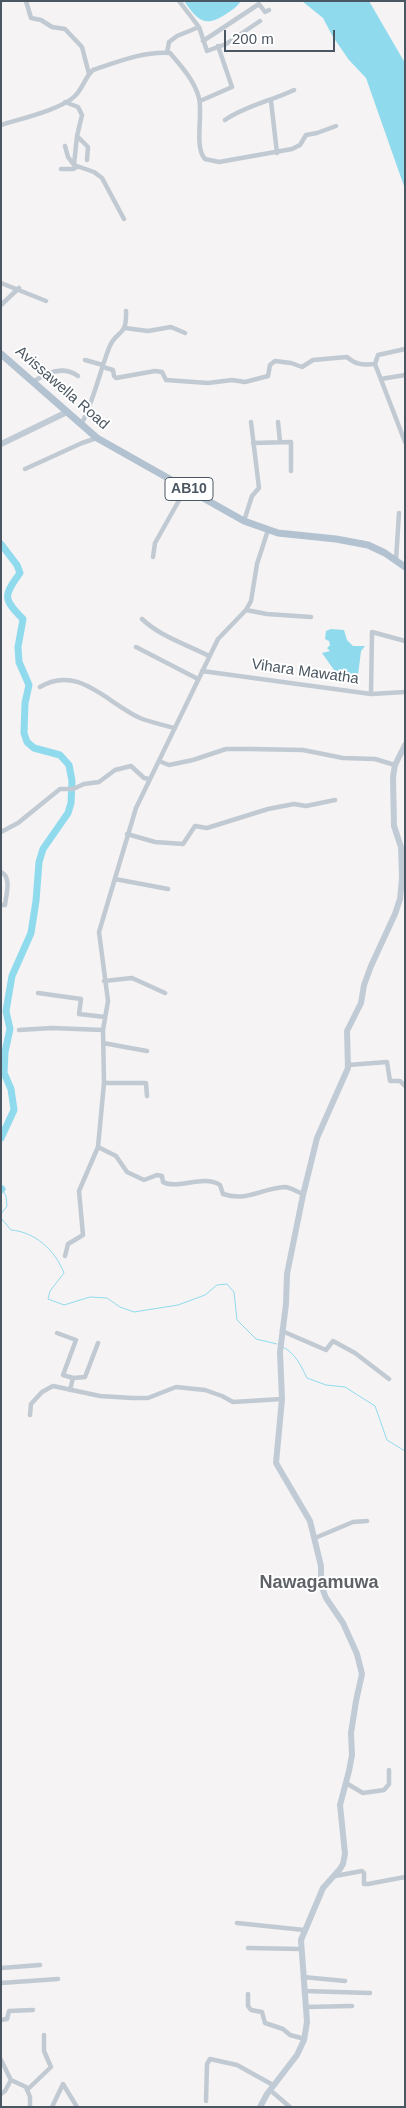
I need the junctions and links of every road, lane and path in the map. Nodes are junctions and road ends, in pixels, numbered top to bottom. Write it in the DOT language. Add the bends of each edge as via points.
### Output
graph roads {
  1 [pos="26,1"];
  2 [pos="179,1"];
  3 [pos="269,10"];
  4 [pos="260,21"];
  5 [pos="199,27"];
  6 [pos="203,41"];
  7 [pos="218,46"];
  8 [pos="167,53"];
  9 [pos="89,74"];
  10 [pos="294,90"];
  11 [pos="200,101"];
  12 [pos="271,101"];
  13 [pos="65,102"];
  14 [pos="225,120"];
  15 [pos="1,124"];
  16 [pos="336,126"];
  17 [pos="77,136"];
  18 [pos="65,146"];
  19 [pos="277,153"];
  20 [pos="87,160"];
  21 [pos="75,166"];
  22 [pos="61,169"];
  23 [pos="124,219"];
  24 [pos="1,282"];
  25 [pos="19,288"];
  26 [pos="46,301"];
  27 [pos="1,305"];
  28 [pos="126,311"];
  29 [pos="125,328"];
  30 [pos="185,332"];
  31 [pos="405,349"];
  32 [pos="1,354"];
  33 [pos="85,360"];
  34 [pos="375,364"];
  35 [pos="103,366"];
  36 [pos="405,375"];
  37 [pos="78,376"];
  38 [pos="381,379"];
  39 [pos="33,382"];
  40 [pos="67,412"];
  41 [pos="251,422"];
  42 [pos="278,422"];
  43 [pos="80,425"];
  44 [pos="97,438"];
  45 [pos="280,442"];
  46 [pos="405,442"];
  47 [pos="253,443"];
  48 [pos="1,444"];
  49 [pos="25,469"];
  50 [pos="291,471"];
  51 [pos="186,488"];
  52 [pos="399,513"];
  53 [pos="244,521"];
  54 [pos="268,530"];
  55 [pos="153,557"];
  56 [pos="396,562"];
  57 [pos="405,567"];
  58 [pos="246,610"];
  59 [pos="310,617"];
  60 [pos="142,619"];
  61 [pos="405,641"];
  62 [pos="136,647"];
  63 [pos="209,656"];
  64 [pos="202,671"];
  65 [pos="198,679"];
  66 [pos="40,687"];
  67 [pos="405,692"];
  68 [pos="371,694"];
  69 [pos="174,728"];
  70 [pos="405,745"];
  71 [pos="159,761"];
  72 [pos="395,765"];
  73 [pos="150,779"];
  74 [pos="335,800"];
  75 [pos="1,832"];
  76 [pos="128,834"];
  77 [pos="403,846"];
  78 [pos="1,872"];
  79 [pos="115,879"];
  80 [pos="168,889"];
  81 [pos="1,905"];
  82 [pos="104,981"];
  83 [pos="38,993"];
  84 [pos="165,993"];
  85 [pos="105,1017"];
  86 [pos="19,1030"];
  87 [pos="104,1030"];
  88 [pos="104,1043"];
  89 [pos="147,1051"];
  90 [pos="348,1065"];
  91 [pos="104,1083"];
  92 [pos="405,1086"];
  93 [pos="147,1096"];
  94 [pos="98,1147"];
  95 [pos="303,1194"];
  96 [pos="65,1256"];
  97 [pos="282,1330"];
  98 [pos="57,1333"];
  99 [pos="98,1343"];
  100 [pos="73,1378"];
  101 [pos="389,1379"];
  102 [pos="70,1390"];
  103 [pos="282,1399"];
  104 [pos="30,1415"];
  105 [pos="367,1521"];
  106 [pos="315,1538"];
  107 [pos="389,1770"];
  108 [pos="346,1783"];
  109 [pos="334,1876"];
  110 [pos="405,1877"];
  111 [pos="237,1923"];
  112 [pos="304,1930"];
  113 [pos="248,1948"];
  114 [pos="301,1949"];
  115 [pos="40,1965"];
  116 [pos="1,1968"];
  117 [pos="303,1977"];
  118 [pos="58,1979"];
  119 [pos="345,1981"];
  120 [pos="1,1983"];
  121 [pos="304,1990"];
  122 [pos="370,1993"];
  123 [pos="248,1994"];
  124 [pos="352,2006"];
  125 [pos="306,2007"];
  126 [pos="33,2010"];
  127 [pos="1,2020"];
  128 [pos="44,2035"];
  129 [pos="304,2039"];
  130 [pos="1,2060"];
  131 [pos="12,2080"];
  132 [pos="272,2088"];
  133 [pos="27,2090"];
  134 [pos="1,2094"];
  135 [pos="206,2101"];
  136 [pos="30,2107"];
  137 [pos="52,2107"];
  138 [pos="77,2107"];
  139 [pos="260,2107"];
  140 [pos="290,2107"];
  1 -- 9 [label="street" via="31,18 65,29 82,47"];
  2 -- 5 [label="street"];
  3 -- 6 [label="street" via="265,12 259,4"];
  4 -- 7 [label="street"];
  5 -- 6 [label="street"];
  5 -- 8 [label="street" via="169,42"];
  6 -- 7 [label="street" via="207,51"];
  7 -- 11 [label="street" via="232,87"];
  8 -- 9 [label="street" via="128,58"];
  8 -- 11 [label="street" via="187,73"];
  9 -- 13 [label="street" via="74,97"];
  10 -- 12 [label="street"];
  11 -- 19 [label="street" via="200,149 205,159 219,162"];
  12 -- 14 [label="street" via="238,111"];
  12 -- 19 [label="street"];
  13 -- 15 [label="street"];
  13 -- 17 [label="street" via="78,107 82,115"];
  16 -- 19 [label="street" via="306,135 300,145"];
  17 -- 20 [label="street" via="88,148"];
  17 -- 21 [label="street"];
  18 -- 21 [label="street"];
  21 -- 22 [label="street" via="73,169"];
  21 -- 23 [label="street" via="102,178"];
  24 -- 25 [label="street"];
  25 -- 26 [label="street"];
  25 -- 27 [label="street"];
  28 -- 29 [label="street"];
  29 -- 30 [label="street" via="148,331 171,328"];
  29 -- 35 [label="street" via="110,345"];
  31 -- 34 [label="street" via="378,355"];
  32 -- 39 [label="main road, Avissawella Road / AB10"];
  33 -- 35 [label="street"];
  34 -- 35 [label="street" via="359,365 347,357 313,360 302,367 275,361 270,365 268,376 244,382 208,383 166,380 162,372 155,371 116,378 113,370"];
  34 -- 38 [label="street"];
  35 -- 43 [label="street" via="91,405"];
  36 -- 38 [label="street"];
  37 -- 39 [label="street" via="72,371 62,370"];
  38 -- 46 [label="street"];
  39 -- 40 [label="main road, Avissawella Road / AB10"];
  40 -- 43 [label="main road, Avissawella Road / AB10"];
  40 -- 48 [label="street"];
  41 -- 47 [label="street"];
  42 -- 45 [label="street"];
  43 -- 44 [label="main road, Avissawella Road / AB10"];
  44 -- 49 [label="street"];
  44 -- 51 [label="main road, Avissawella Road / AB10"];
  45 -- 47 [label="street"];
  45 -- 50 [label="street" via="291,442"];
  47 -- 53 [label="street" via="259,488 252,496"];
  51 -- 53 [label="main road, Avissawella Road / AB10"];
  51 -- 55 [label="street" via="155,543"];
  52 -- 56 [label="street"];
  53 -- 54 [label="main road, Avissawella Road / AB10"];
  54 -- 56 [label="main road, Avissawella Road / AB10" via="368,545"];
  54 -- 58 [label="street"];
  56 -- 57 [label="main road, Avissawella Road / AB10"];
  58 -- 59 [label="street"];
  58 -- 63 [label="street" via="225,630"];
  60 -- 63 [label="street" via="162,635"];
  61 -- 68 [label="street" via="372,632"];
  62 -- 65 [label="street"];
  63 -- 64 [label="street"];
  64 -- 65 [label="street"];
  64 -- 68 [label="street, Vihara Mawatha"];
  65 -- 69 [label="street"];
  66 -- 69 [label="street" via="52,680 80,681 140,718"];
  67 -- 68 [label="street, Vihara Mawatha"];
  69 -- 71 [label="street"];
  70 -- 72 [label="street"];
  71 -- 72 [label="street" via="169,765 226,749 251,749 303,750 343,758 375,759"];
  71 -- 73 [label="street"];
  72 -- 77 [label="street" via="394,826"];
  73 -- 75 [label="street" via="126,766 99,782 60,789 18,824"];
  73 -- 76 [label="street"];
  74 -- 76 [label="street" via="268,809 207,828 195,826 183,844 154,842"];
  76 -- 79 [label="street"];
  77 -- 90 [label="street" via="400,899 347,1031"];
  78 -- 81 [label="street" via="8,878 5,905"];
  79 -- 80 [label="street"];
  79 -- 82 [label="street" via="100,932"];
  82 -- 84 [label="street" via="132,978"];
  82 -- 85 [label="street" via="108,1001"];
  83 -- 85 [label="street" via="81,999 79,1014"];
  85 -- 87 [label="street"];
  86 -- 87 [label="street"];
  87 -- 88 [label="street"];
  88 -- 89 [label="street"];
  88 -- 91 [label="street"];
  90 -- 92 [label="street" via="387,1062 390,1081 400,1081"];
  90 -- 95 [label="street" via="317,1138"];
  91 -- 93 [label="street" via="146,1083"];
  91 -- 94 [label="street"];
  94 -- 95 [label="street" via="116,1156 127,1172 144,1180 157,1175 162,1176 167,1184 216,1182 223,1194 232,1197 245,1198 286,1187"];
  94 -- 96 [label="street" via="79,1191 83,1235 68,1244"];
  95 -- 97 [label="street" via="290,1256"];
  97 -- 101 [label="street" via="326,1350 333,1341"];
  97 -- 103 [label="street"];
  98 -- 100 [label="street" via="76,1340 63,1375"];
  99 -- 100 [label="street" via="85,1377"];
  100 -- 102 [label="street"];
  102 -- 103 [label="street" via="100,1396 148,1398 176,1387 205,1390 233,1402"];
  102 -- 104 [label="street" via="53,1386 42,1392 31,1404"];
  103 -- 106 [label="street" via="276,1463 310,1521"];
  105 -- 106 [label="street" via="353,1522"];
  106 -- 108 [label="street" via="321,1585 343,1623 362,1674"];
  107 -- 108 [label="street" via="384,1790 363,1793"];
  108 -- 109 [label="street" via="340,1805 344,1854 340,1869"];
  109 -- 110 [label="street" via="362,1871 364,1884"];
  109 -- 112 [label="street" via="323,1888"];
  111 -- 112 [label="street"];
  112 -- 114 [label="street"];
  113 -- 114 [label="street"];
  114 -- 117 [label="street"];
  115 -- 116 [label="street"];
  117 -- 119 [label="street"];
  117 -- 121 [label="street"];
  118 -- 120 [label="street"];
  121 -- 122 [label="street"];
  121 -- 125 [label="street"];
  123 -- 129 [label="street" via="248,2006 262,2012 265,2023"];
  124 -- 125 [label="street"];
  125 -- 129 [label="street"];
  126 -- 127 [label="street" via="9,2011 7,2019"];
  128 -- 133 [label="street" via="44,2051 51,2067"];
  129 -- 132 [label="street" via="297,2055"];
  130 -- 131 [label="street"];
  131 -- 133 [label="street"];
  131 -- 134 [label="street"];
  132 -- 135 [label="street" via="237,2066 210,2059 207,2064"];
  132 -- 139 [label="street"];
  132 -- 140 [label="street"];
  133 -- 136 [label="street"];
  137 -- 138 [label="street" via="64,2084"];
}
